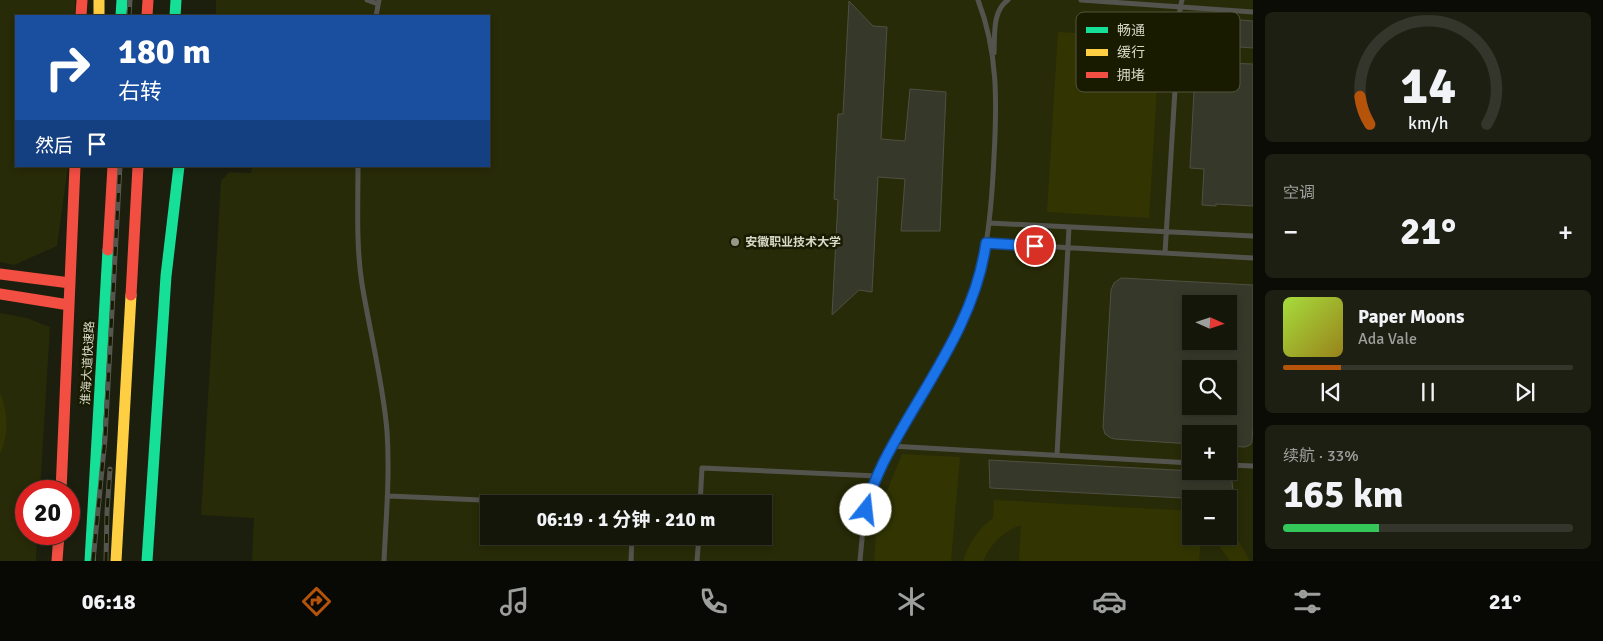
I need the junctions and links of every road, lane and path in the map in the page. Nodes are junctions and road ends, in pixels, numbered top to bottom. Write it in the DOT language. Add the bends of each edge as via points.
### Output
graph roads {
  1 [pos="82,0"];
  2 [pos="99,0"];
  3 [pos="122,0"];
  4 [pos="148,0"];
  5 [pos="176,0"];
  6 [pos="367,0"];
  7 [pos="978,0"];
  8 [pos="1008,0"];
  9 [pos="1081,0"];
  10 [pos="1182,0"];
  11 [pos="379,2"];
  12 [pos="1180,8"];
  13 [pos="1180,12"];
  14 [pos="1253,12"];
  15 [pos="81,15"];
  16 [pos="99,15"];
  17 [pos="121,15"];
  18 [pos="147,15"];
  19 [pos="175,15"];
  20 [pos="376,15"];
  21 [pos="994,61"];
  22 [pos="1175,92"];
  23 [pos="75,167"];
  24 [pos="113,167"];
  25 [pos="138,167"];
  26 [pos="179,167"];
  27 [pos="358,167"];
  28 [pos="166,175"];
  29 [pos="989,223"];
  30 [pos="1069,227"];
  31 [pos="1166,232"];
  32 [pos="1253,236"];
  33 [pos="986,243"];
  34 [pos="1068,248"];
  35 [pos="1165,253"];
  36 [pos="1253,258"];
  37 [pos="0,274"];
  38 [pos="166,276"];
  39 [pos="70,283"];
  40 [pos="0,294"];
  41 [pos="69,305"];
  42 [pos="892,446"];
  43 [pos="1057,456"];
  44 [pos="1182,463"];
  45 [pos="1237,465"];
  46 [pos="1253,466"];
  47 [pos="877,476"];
  48 [pos="61,480"];
  49 [pos="700,495"];
  50 [pos="388,496"];
  51 [pos="480,500"];
  52 [pos="58,545"];
  53 [pos="632,545"];
  54 [pos="698,545"];
  55 [pos="57,561"];
  56 [pos="90,561"];
  57 [pos="116,561"];
  58 [pos="147,561"];
  59 [pos="384,561"];
  60 [pos="631,561"];
  61 [pos="697,561"];
  62 [pos="860,561"];
  1 -- 15 [label="main road"];
  2 -- 16 [label="main road"];
  3 -- 17 [label="main road"];
  4 -- 18 [label="main road"];
  5 -- 19 [label="main road"];
  6 -- 11 [label="lane"];
  7 -- 21 [label="lane"];
  8 -- 21 [label="lane" via="1000,7 996,20"];
  9 -- 12 [label="lane"];
  10 -- 12 [label="lane"];
  11 -- 20 [label="lane"];
  12 -- 13 [label="lane"];
  12 -- 14 [label="lane"];
  21 -- 29 [label="lane" via="996,119"];
  22 -- 31 [label="lane"];
  23 -- 39 [label="main road"];
  24 -- 56 [label="main road, 淮海大道快速路"];
  25 -- 57 [label="main road"];
  26 -- 38 [label="main road"];
  27 -- 50 [label="lane" via="358,243 387,431"];
  28 -- 38 [label="main road"];
  29 -- 30 [label="lane"];
  29 -- 33 [label="lane"];
  30 -- 31 [label="lane"];
  30 -- 34 [label="lane"];
  31 -- 32 [label="lane"];
  31 -- 35 [label="lane"];
  33 -- 34 [label="lane"];
  33 -- 42 [label="lane" via="977,285 955,338"];
  34 -- 35 [label="lane"];
  34 -- 43 [label="lane"];
  35 -- 36 [label="lane"];
  37 -- 39 [label="main road"];
  38 -- 58 [label="main road"];
  39 -- 41 [label="main road"];
  40 -- 41 [label="main road"];
  41 -- 48 [label="main road"];
  42 -- 43 [label="lane"];
  42 -- 47 [label="lane"];
  43 -- 44 [label="lane"];
  45 -- 46 [label="lane"];
  47 -- 49 [label="lane" via="702,468"];
  47 -- 62 [label="lane" via="869,497"];
  50 -- 51 [label="lane"];
  50 -- 59 [label="lane"];
  52 -- 55 [label="main road"];
  53 -- 60 [label="lane"];
  54 -- 61 [label="lane"];
}
